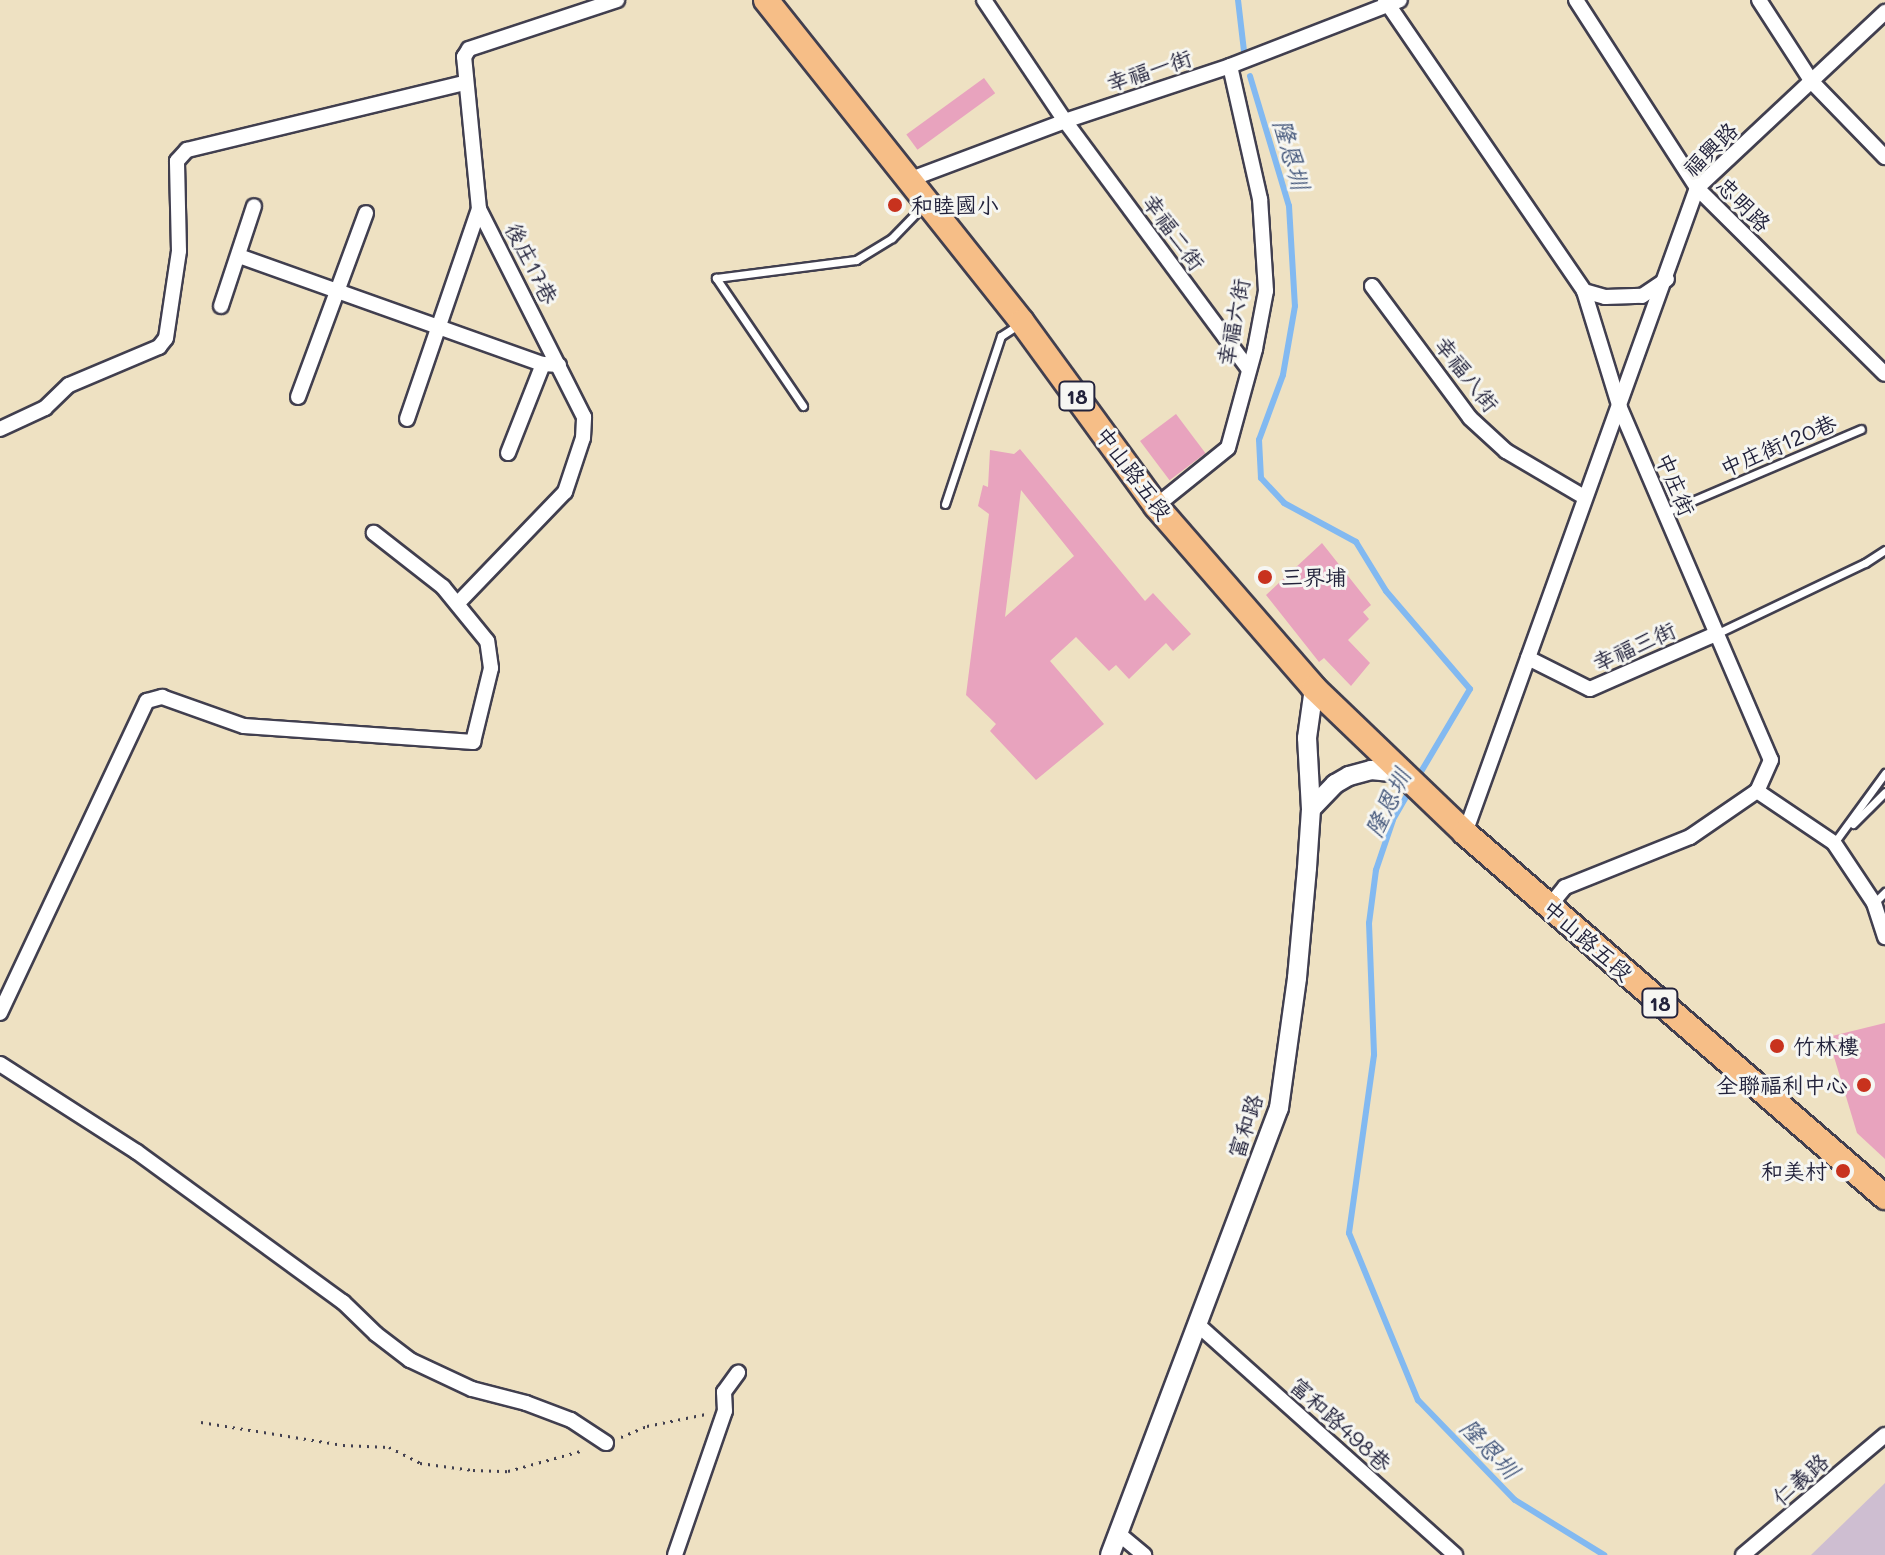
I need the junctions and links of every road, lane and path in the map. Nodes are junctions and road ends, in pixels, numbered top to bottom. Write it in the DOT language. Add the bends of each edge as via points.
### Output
graph roads {
  1 [pos="617,0"];
  2 [pos="766,0"];
  3 [pos="984,0"];
  4 [pos="1576,0"];
  5 [pos="1759,0"];
  6 [pos="1390,2"];
  7 [pos="1885,12"];
  8 [pos="1230,66"];
  9 [pos="1812,82"];
  10 [pos="465,83"];
  11 [pos="1065,121"];
  12 [pos="1885,157"];
  13 [pos="911,179"];
  14 [pos="1697,188"];
  15 [pos="927,201"];
  16 [pos="254,206"];
  17 [pos="479,209"];
  18 [pos="366,213"];
  19 [pos="239,256"];
  20 [pos="1667,279"];
  21 [pos="1372,286"];
  22 [pos="1584,291"];
  23 [pos="337,292"];
  24 [pos="221,306"];
  25 [pos="1022,322"];
  26 [pos="440,328"];
  27 [pos="543,364"];
  28 [pos="559,365"];
  29 [pos="1248,368"];
  30 [pos="1885,374"];
  31 [pos="298,397"];
  32 [pos="803,406"];
  33 [pos="1620,408"];
  34 [pos="407,419"];
  35 [pos="0,429"];
  36 [pos="1861,429"];
  37 [pos="508,453"];
  38 [pos="1584,497"];
  39 [pos="945,504"];
  40 [pos="1156,506"];
  41 [pos="1664,513"];
  42 [pos="374,533"];
  43 [pos="1885,550"];
  44 [pos="459,602"];
  45 [pos="1716,634"];
  46 [pos="1528,658"];
  47 [pos="1314,688"];
  48 [pos="1885,773"];
  49 [pos="1403,775"];
  50 [pos="1757,791"];
  51 [pos="1885,792"];
  52 [pos="1311,809"];
  53 [pos="1465,833"];
  54 [pos="1834,843"];
  55 [pos="1885,892"];
  56 [pos="1874,903"];
  57 [pos="1549,907"];
  58 [pos="1885,937"];
  59 [pos="0,1013"];
  60 [pos="0,1064"];
  61 [pos="1885,1197"];
  62 [pos="1198,1325"];
  63 [pos="738,1373"];
  64 [pos="725,1411"];
  65 [pos="201,1422"];
  66 [pos="1885,1435"];
  67 [pos="606,1443"];
  68 [pos="1119,1534"];
  69 [pos="675,1555"];
  70 [pos="1110,1555"];
  71 [pos="1144,1555"];
  72 [pos="1455,1555"];
  73 [pos="1743,1555"];
  1 -- 10 [label="street, 後庄17巷" via="469,49 464,57"];
  2 -- 13 [label="main road, 中山路五段 / 18"];
  3 -- 11 [label="street, 幸福二街"];
  4 -- 14 [label="street, 忠明路"];
  5 -- 9 [label="street"];
  6 -- 8 [label="street, 幸福一街"];
  6 -- 22 [label="street, 中庄街"];
  7 -- 9 [label="street, 福興路"];
  8 -- 11 [label="street, 幸福一街"];
  8 -- 29 [label="street, 幸福六街" via="1264,237 1266,291"];
  9 -- 12 [label="street"];
  9 -- 14 [label="street, 福興路"];
  10 -- 17 [label="street, 後庄17巷"];
  10 -- 35 [label="street" via="187,150 177,161 179,251 166,338 159,347 69,385 45,408"];
  11 -- 13 [label="street, 幸福一街"];
  11 -- 29 [label="street, 幸福二街"];
  13 -- 15 [label="main road, 中山路五段 / 18"];
  14 -- 20 [label="street, 福興路"];
  14 -- 30 [label="street, 忠明路"];
  15 -- 25 [label="main road, 中山路五段 / 18"];
  15 -- 32 [label="lane" via="892,238 856,260 716,278"];
  16 -- 19 [label="street"];
  17 -- 26 [label="street"];
  17 -- 28 [label="street, 後庄17巷"];
  18 -- 23 [label="street"];
  19 -- 23 [label="street"];
  19 -- 24 [label="street"];
  20 -- 22 [label="street" via="1642,296 1605,297"];
  20 -- 33 [label="street, 福興路"];
  21 -- 38 [label="street, 幸福八街" via="1470,418 1506,451"];
  22 -- 33 [label="street, 中庄街"];
  23 -- 26 [label="street"];
  23 -- 31 [label="street"];
  25 -- 39 [label="lane" via="1001,336"];
  25 -- 40 [label="main road, 中山路五段 / 18"];
  26 -- 27 [label="street"];
  26 -- 34 [label="street"];
  27 -- 28 [label="street"];
  27 -- 37 [label="street"];
  28 -- 44 [label="street, 後庄17巷" via="584,417 583,438 565,492"];
  29 -- 40 [label="street, 幸福六街" via="1228,448"];
  33 -- 38 [label="street, 福興路"];
  33 -- 41 [label="street, 中庄街"];
  36 -- 41 [label="lane, 中庄街120巷"];
  38 -- 46 [label="street, 福興路"];
  40 -- 47 [label="main road, 中山路五段 / 18"];
  41 -- 45 [label="street, 中庄街"];
  42 -- 44 [label="street"];
  43 -- 45 [label="lane"];
  44 -- 59 [label="street" via="487,641 491,668 473,742 244,726 162,697 147,701"];
  45 -- 46 [label="street, 幸福三街" via="1590,689"];
  45 -- 50 [label="street, 中庄街" via="1771,760"];
  46 -- 53 [label="street, 福興路"];
  47 -- 49 [label="main road, 中山路五段 / 18"];
  47 -- 52 [label="street, 富和路" via="1307,738"];
  48 -- 54 [label="lane"];
  49 -- 52 [label="street" via="1371,770 1349,776"];
  49 -- 53 [label="main road, 中山路五段 / 18"];
  50 -- 54 [label="street"];
  50 -- 57 [label="street" via="1690,837 1565,887"];
  51 -- 54 [label="lane"];
  52 -- 62 [label="street, 富和路" via="1297,978 1279,1108"];
  53 -- 57 [label="main road, 中山路五段 / 18"];
  54 -- 56 [label="street"];
  55 -- 56 [label="lane"];
  56 -- 58 [label="street"];
  57 -- 61 [label="main road, 中山路五段 / 18"];
  60 -- 67 [label="street" via="162,1170 343,1302 410,1360 472,1389 571,1420"];
  62 -- 68 [label="street, 富和路"];
  62 -- 72 [label="street, 富和路498巷"];
  63 -- 64 [label="street" via="724,1392"];
  64 -- 67 [label="path" via="647,1426"];
  64 -- 69 [label="street"];
  65 -- 67 [label="path" via="343,1445 389,1447 420,1463 473,1470 508,1471"];
  66 -- 73 [label="street, 仁義路"];
  68 -- 70 [label="street, 富和路"];
  68 -- 71 [label="street"];
}
